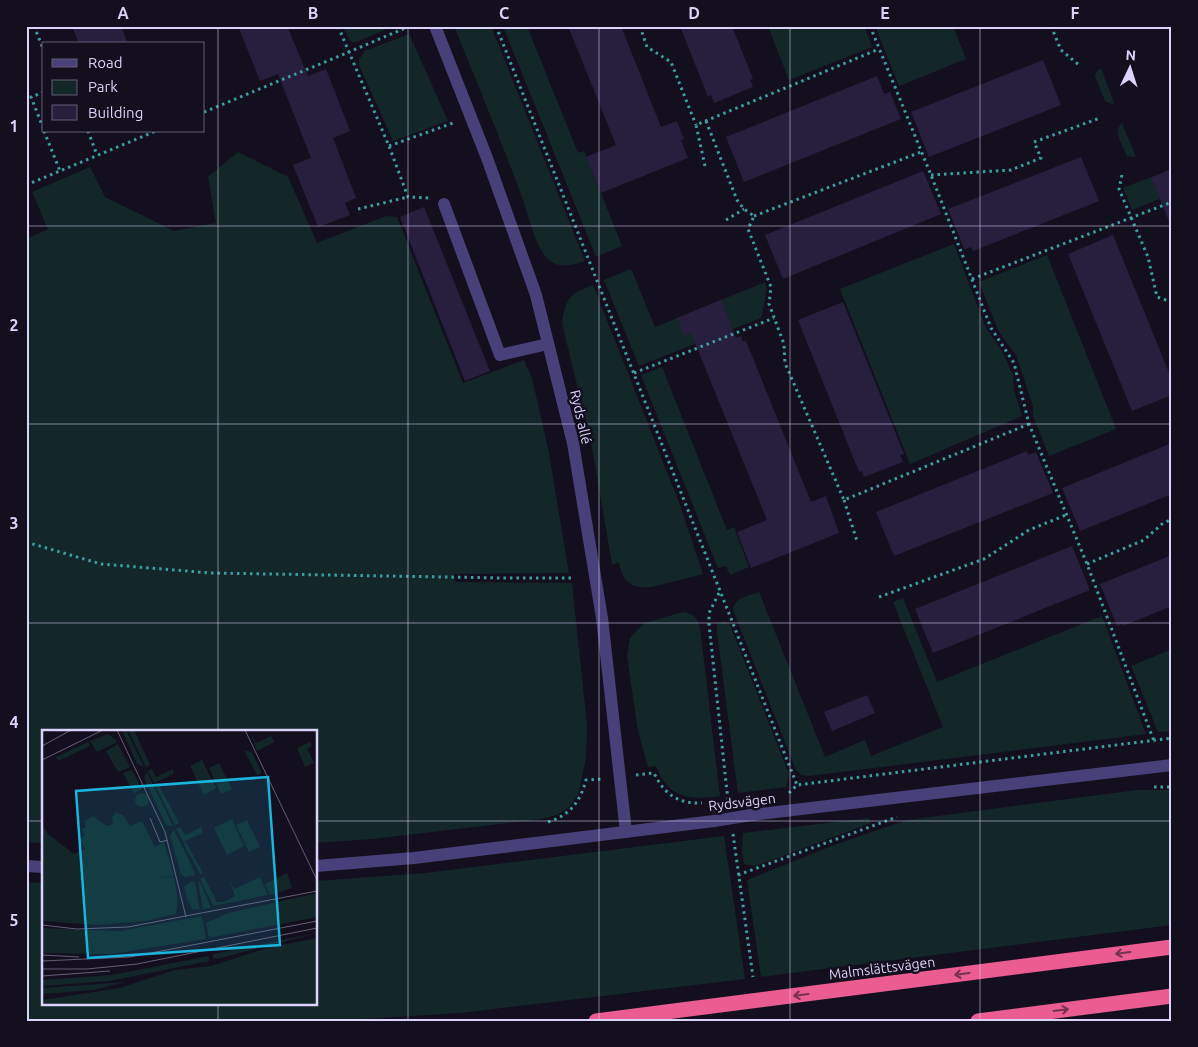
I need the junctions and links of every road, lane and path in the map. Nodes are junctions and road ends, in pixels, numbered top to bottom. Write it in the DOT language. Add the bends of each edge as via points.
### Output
graph roads {
  1 [pos="34,26"];
  2 [pos="338,26"];
  3 [pos="410,26"];
  4 [pos="435,26"];
  5 [pos="496,26"];
  6 [pos="640,26"];
  7 [pos="870,26"];
  8 [pos="1051,26"];
  9 [pos="42,46"];
  10 [pos="879,49"];
  11 [pos="349,52"];
  12 [pos="1079,64"];
  13 [pos="42,93"];
  14 [pos="205,112"];
  15 [pos="1100,118"];
  16 [pos="706,121"];
  17 [pos="452,123"];
  18 [pos="696,125"];
  19 [pos="42,126"];
  20 [pos="44,132"];
  21 [pos="88,132"];
  22 [pos="154,132"];
  23 [pos="389,146"];
  24 [pos="921,152"];
  25 [pos="97,155"];
  26 [pos="705,166"];
  27 [pos="60,171"];
  28 [pos="931,175"];
  29 [pos="1122,175"];
  30 [pos="26,185"];
  31 [pos="408,197"];
  32 [pos="1172,202"];
  33 [pos="444,204"];
  34 [pos="358,209"];
  35 [pos="744,209"];
  36 [pos="754,216"];
  37 [pos="1131,219"];
  38 [pos="726,220"];
  39 [pos="972,279"];
  40 [pos="1172,302"];
  41 [pos="774,318"];
  42 [pos="548,344"];
  43 [pos="634,373"];
  44 [pos="1029,424"];
  45 [pos="844,500"];
  46 [pos="1066,515"];
  47 [pos="1172,520"];
  48 [pos="857,541"];
  49 [pos="26,542"];
  50 [pos="1087,564"];
  51 [pos="575,578"];
  52 [pos="720,592"];
  53 [pos="879,597"];
  54 [pos="1172,738"];
  55 [pos="1154,741"];
  56 [pos="1172,765"];
  57 [pos="619,777"];
  58 [pos="1145,787"];
  59 [pos="1172,787"];
  60 [pos="710,802"];
  61 [pos="729,806"];
  62 [pos="902,816"];
  63 [pos="545,823"];
  64 [pos="732,826"];
  65 [pos="626,832"];
  66 [pos="26,866"];
  67 [pos="318,866"];
  68 [pos="42,867"];
  69 [pos="738,875"];
  70 [pos="1172,947"];
  71 [pos="753,977"];
  72 [pos="1172,996"];
  73 [pos="596,1021"];
  74 [pos="978,1021"];
  1 -- 9 [label="path"];
  2 -- 11 [label="path"];
  3 -- 11 [label="path"];
  4 -- 42 [label="street, Ryds allé" via="536,295"];
  5 -- 43 [label="path"];
  6 -- 18 [label="path" via="647,47 671,62"];
  7 -- 10 [label="path"];
  8 -- 12 [label="path" via="1061,50"];
  10 -- 16 [label="path"];
  10 -- 24 [label="path"];
  11 -- 14 [label="path"];
  11 -- 23 [label="path"];
  13 -- 19 [label="path" via="30,97"];
  15 -- 28 [label="path" via="1034,142 1041,158 1011,170"];
  16 -- 18 [label="path"];
  16 -- 35 [label="path" via="736,200"];
  17 -- 23 [label="path"];
  18 -- 26 [label="path"];
  20 -- 27 [label="path"];
  21 -- 25 [label="path"];
  22 -- 25 [label="path"];
  23 -- 31 [label="path"];
  24 -- 28 [label="path"];
  24 -- 36 [label="path"];
  25 -- 27 [label="path"];
  27 -- 30 [label="path"];
  28 -- 39 [label="path"];
  29 -- 37 [label="path" via="1119,189"];
  31 -- 33 [label="path" via="423,196"];
  31 -- 34 [label="path"];
  32 -- 37 [label="path"];
  33 -- 42 [label="street" via="500,355"];
  35 -- 36 [label="path"];
  35 -- 38 [label="path"];
  36 -- 41 [label="path" via="748,229 771,286 769,304"];
  37 -- 39 [label="path"];
  37 -- 40 [label="path" via="1148,257 1157,297"];
  39 -- 44 [label="path" via="990,328 1014,363"];
  41 -- 43 [label="path"];
  41 -- 45 [label="path" via="784,344 786,363"];
  42 -- 57 [label="street, Ryds allé" via="573,443 597,584"];
  43 -- 52 [label="path"];
  44 -- 45 [label="path"];
  44 -- 46 [label="path"];
  45 -- 48 [label="path"];
  46 -- 50 [label="path"];
  46 -- 53 [label="path" via="1029,530 984,560"];
  47 -- 50 [label="path" via="1162,524 1144,540"];
  49 -- 51 [label="path" via="101,564 211,573"];
  50 -- 55 [label="path"];
  52 -- 55 [label="path" via="797,785"];
  52 -- 61 [label="path" via="709,613 709,624"];
  54 -- 55 [label="path"];
  56 -- 65 [label="street, Rydsvägen, bridge"];
  57 -- 60 [label="path" via="654,773 659,784 672,796 690,803"];
  57 -- 63 [label="path" via="586,780 577,803 562,816"];
  57 -- 65 [label="street, Ryds allé"];
  58 -- 59 [label="path"];
  62 -- 69 [label="path"];
  64 -- 69 [label="path"];
  65 -- 67 [label="street, Rydsvägen" via="414,858"];
  66 -- 68 [label="street"];
  69 -- 71 [label="path"];
  70 -- 73 [label="highway, Malmslättsvägen, one-way"];
  74 -- 72 [label="highway, one-way"];
}
